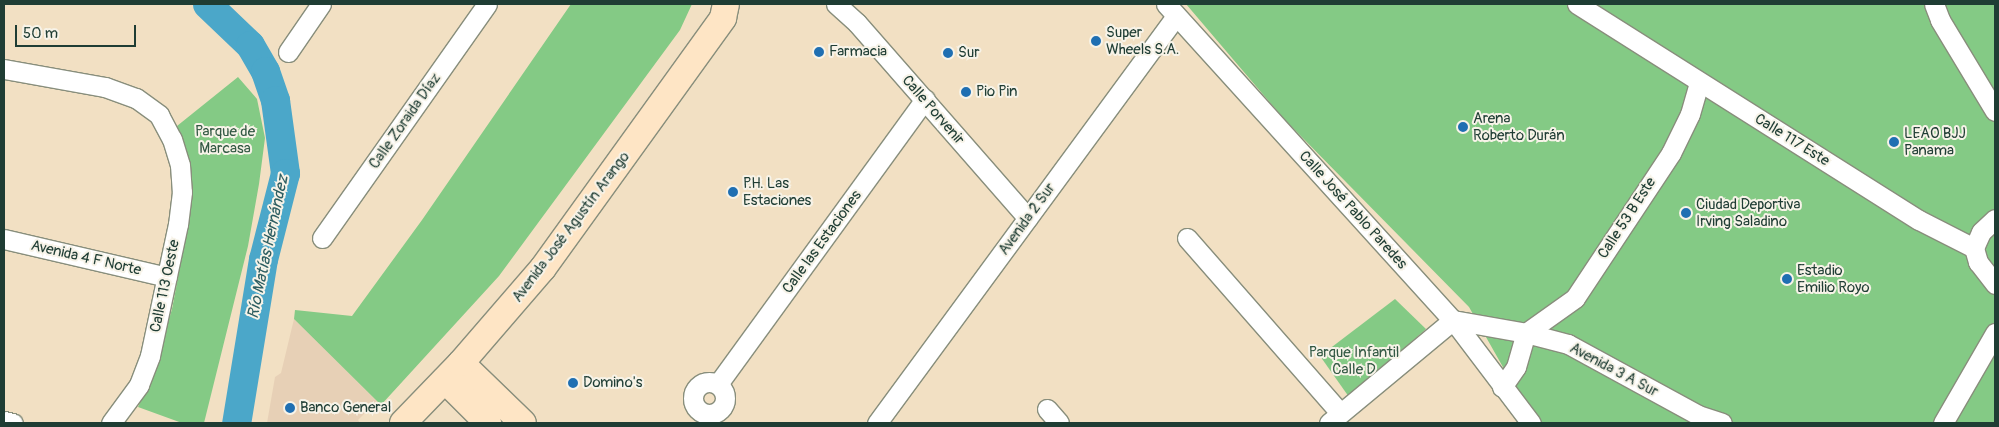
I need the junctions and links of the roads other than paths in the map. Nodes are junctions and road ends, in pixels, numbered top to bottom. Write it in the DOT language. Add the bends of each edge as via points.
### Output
graph roads {
  1 [pos="321,4"];
  2 [pos="488,4"];
  3 [pos="745,4"];
  4 [pos="836,4"];
  5 [pos="1577,4"];
  6 [pos="1934,4"];
  7 [pos="1171,10"];
  8 [pos="725,11"];
  9 [pos="288,52"];
  10 [pos="4,69"];
  11 [pos="1699,82"];
  12 [pos="925,99"];
  13 [pos="1995,111"];
  14 [pos="1028,218"];
  15 [pos="1995,219"];
  16 [pos="322,238"];
  17 [pos="1186,238"];
  18 [pos="4,240"];
  19 [pos="1974,248"];
  20 [pos="167,277"];
  21 [pos="1995,284"];
  22 [pos="1453,320"];
  23 [pos="1526,333"];
  24 [pos="1995,333"];
  25 [pos="453,371"];
  26 [pos="718,384"];
  27 [pos="1502,387"];
  28 [pos="1335,418"];
  29 [pos="4,421"];
  30 [pos="13,423"];
  31 [pos="111,423"];
  32 [pos="403,423"];
  33 [pos="488,423"];
  34 [pos="523,423"];
  35 [pos="877,423"];
  36 [pos="1531,423"];
  37 [pos="1722,423"];
  38 [pos="1943,423"];
  1 -- 9 [label="street"];
  2 -- 16 [label="street, Calle Zoraida Díaz"];
  3 -- 8 [label="main road, Avenida José Agustín Arango"];
  4 -- 12 [label="street, Calle Porvenir"];
  5 -- 11 [label="street, Calle 117 Este"];
  6 -- 13 [label="street" via="1940,20"];
  7 -- 14 [label="street, Avenida 2 Sur"];
  7 -- 22 [label="street, Calle José Pablo Paredes"];
  8 -- 25 [label="main road, Avenida José Agustín Arango" via="543,268"];
  10 -- 20 [label="street, Calle 113 Oeste" via="105,87 136,98 159,115 172,139 180,165 182,192"];
  11 -- 19 [label="street, Calle 117 Este" via="1919,220"];
  11 -- 23 [label="street, Calle 53 B Este" via="1690,114 1670,153 1575,298"];
  12 -- 14 [label="street, Calle Porvenir"];
  12 -- 26 [label="street, Calle las Estaciones"];
  14 -- 35 [label="street, Avenida 2 Sur"];
  15 -- 19 [label="street" via="1980,232"];
  17 -- 28 [label="street"];
  18 -- 20 [label="street, Avenida 4 F Norte"];
  19 -- 21 [label="street" via="1978,262"];
  20 -- 31 [label="street, Calle 113 Oeste" via="150,356 139,385"];
  22 -- 23 [label="street, Avenida 3 A Sur"];
  22 -- 27 [label="street, Calle José Pablo Paredes"];
  22 -- 28 [label="street"];
  23 -- 27 [label="street" via="1516,367"];
  23 -- 37 [label="street, Avenida 3 A Sur" via="1568,344 1698,415"];
  24 -- 38 [label="street"];
  25 -- 32 [label="main road, Avenida José Agustín Arango"];
  25 -- 33 [label="main road"];
  25 -- 34 [label="main road"];
  27 -- 36 [label="street, Calle José Pablo Paredes"];
  29 -- 30 [label="street"];
}
